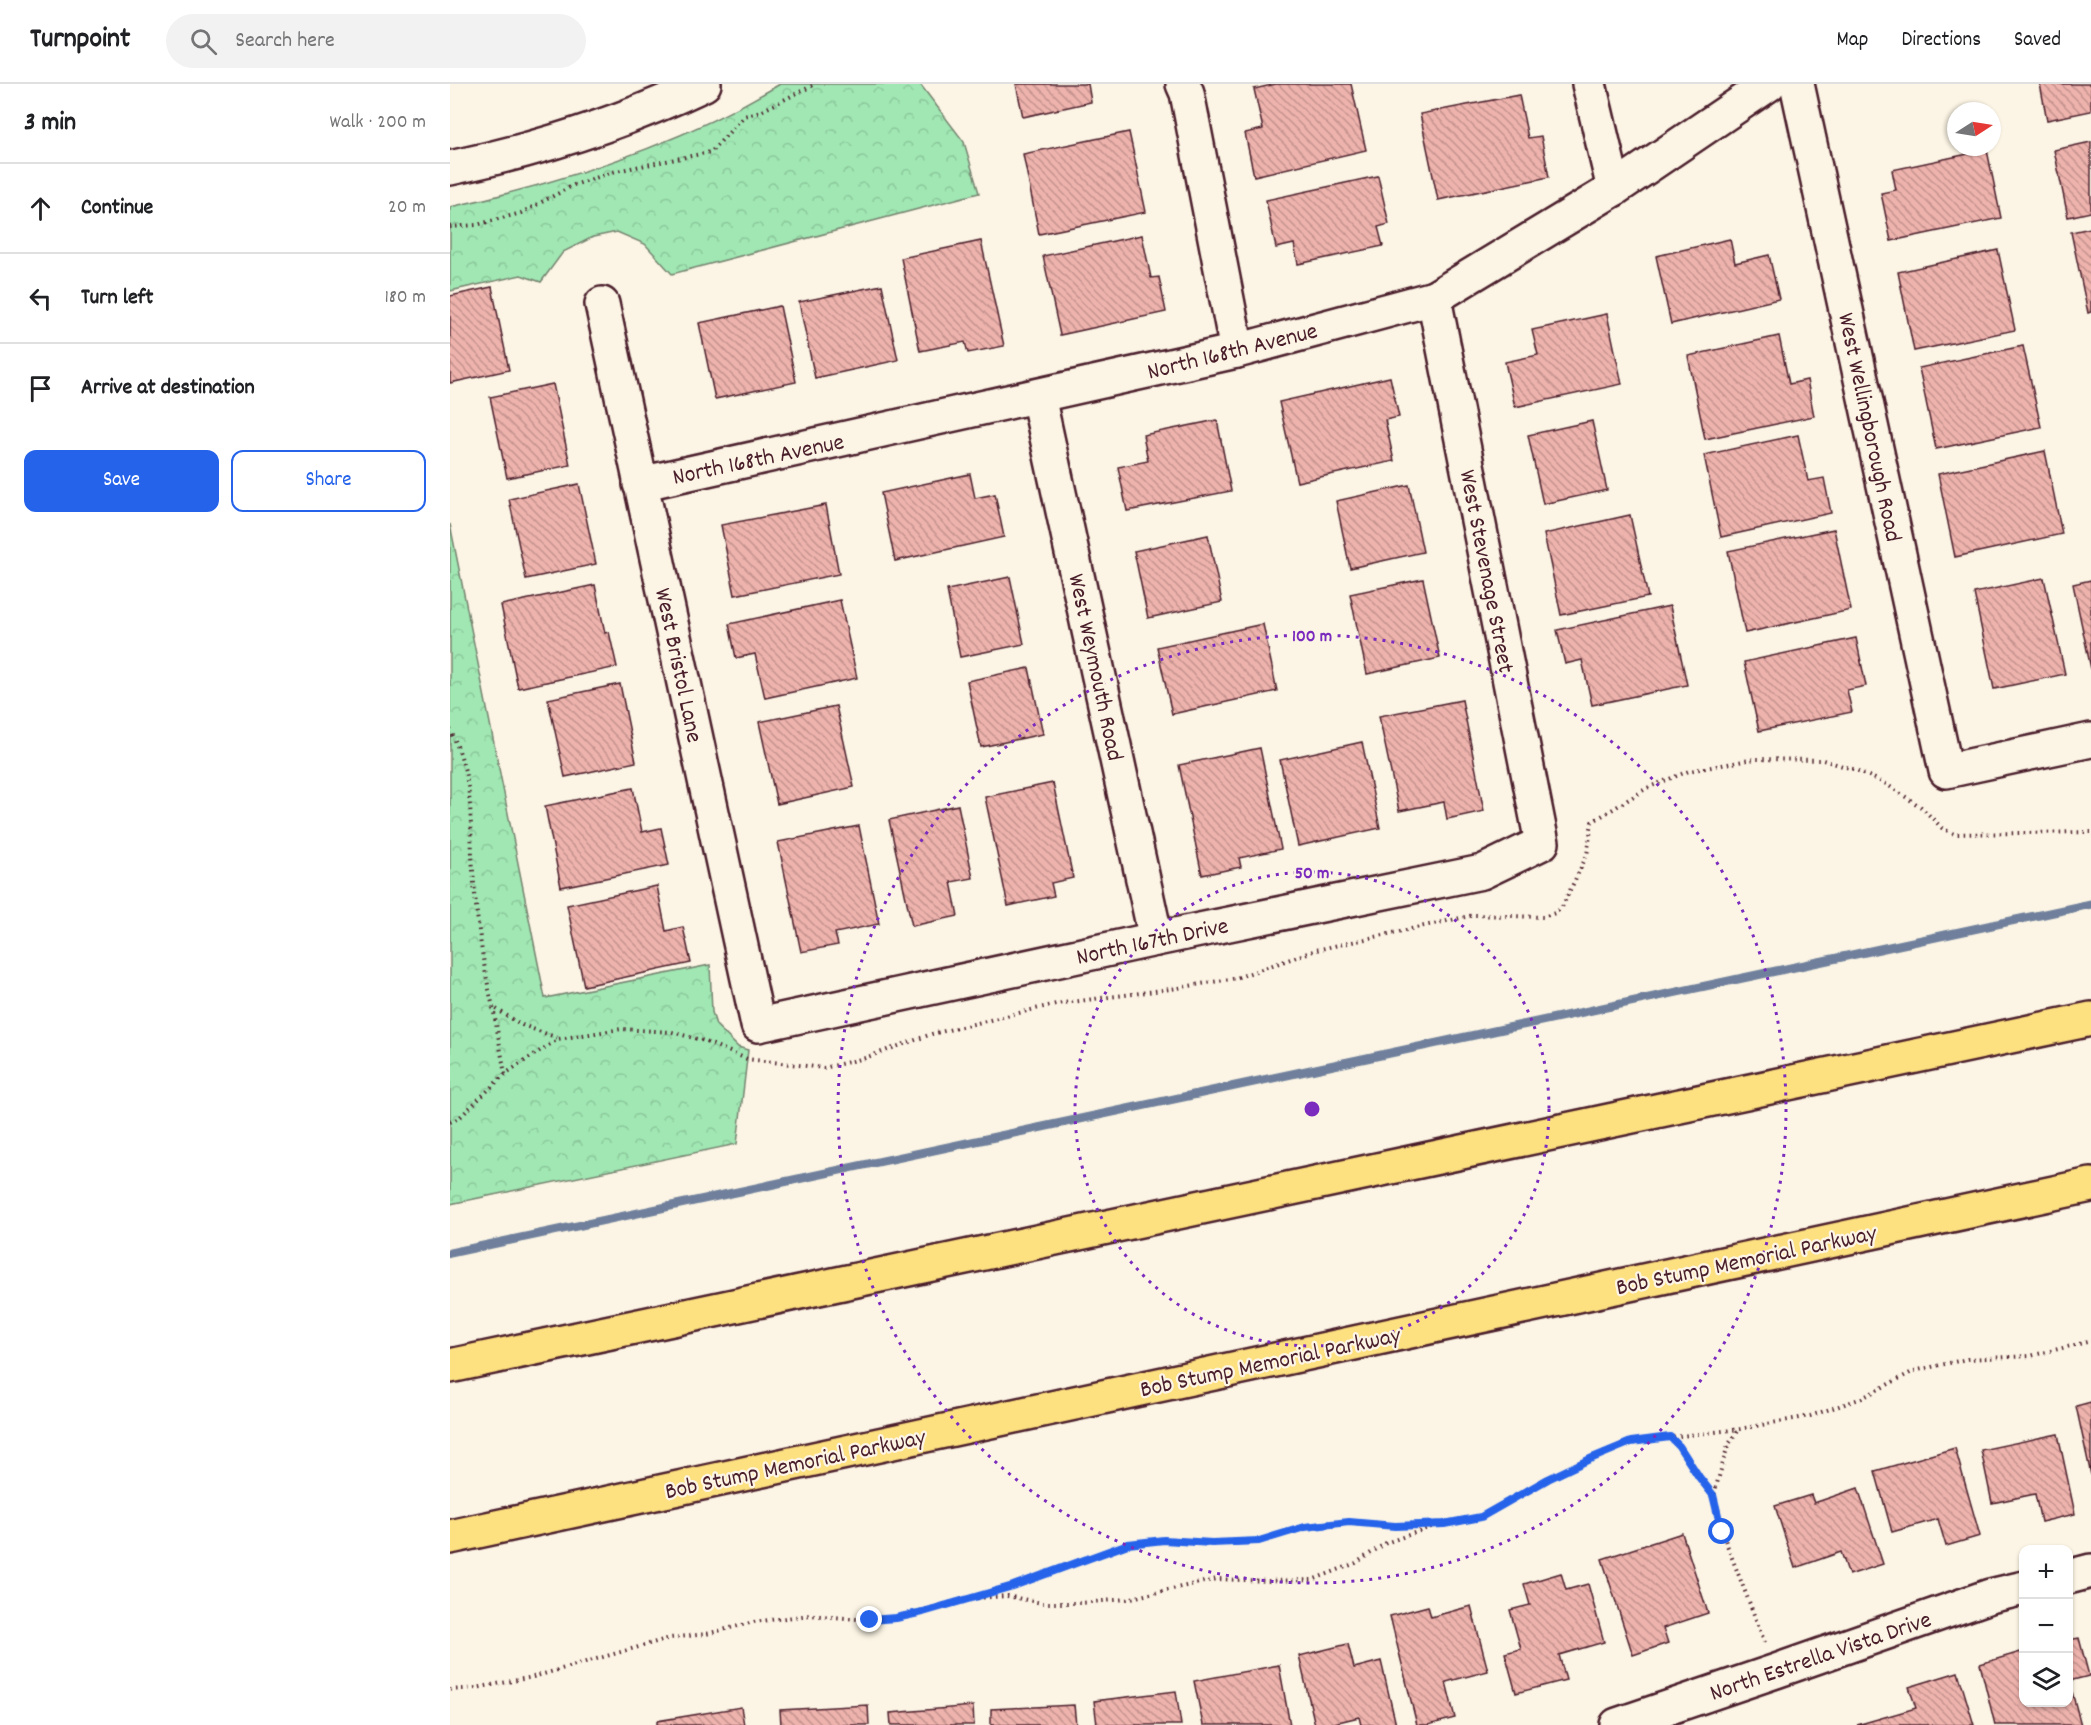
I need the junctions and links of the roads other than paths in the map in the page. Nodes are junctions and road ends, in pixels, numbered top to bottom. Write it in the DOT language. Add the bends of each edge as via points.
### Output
graph roads {
  1 [pos="704,84"];
  2 [pos="1183,84"];
  3 [pos="1589,84"];
  4 [pos="1769,84"];
  5 [pos="1797,84"];
  6 [pos="450,168"];
  7 [pos="1614,189"];
  8 [pos="1434,298"];
  9 [pos="602,304"];
  10 [pos="1237,351"];
  11 [pos="1038,396"];
  12 [pos="640,484"];
  13 [pos="2091,740"];
  14 [pos="1542,843"];
  15 [pos="1156,939"];
  16 [pos="2091,1018"];
  17 [pos="758,1025"];
  18 [pos="2091,1185"];
  19 [pos="450,1366"];
  20 [pos="450,1537"];
  21 [pos="2091,1571"];
  22 [pos="2073,1575"];
  23 [pos="2019,1589"];
  24 [pos="1617,1725"];
  1 -- 6 [label="street" via="567,137"];
  2 -- 10 [label="street"];
  3 -- 7 [label="street"];
  4 -- 7 [label="street, North 168th Avenue"];
  5 -- 13 [label="street, West Wellingborough Road" via="1946,771"];
  7 -- 8 [label="street, North 168th Avenue"];
  8 -- 10 [label="street, North 168th Avenue"];
  8 -- 14 [label="street, West Stevenage Street"];
  9 -- 12 [label="street, West Bristol Lane"];
  10 -- 11 [label="street, North 168th Avenue"];
  11 -- 12 [label="street, North 168th Avenue"];
  11 -- 15 [label="street, West Weymouth Road"];
  12 -- 17 [label="street, West Bristol Lane"];
  14 -- 15 [label="street, North 167th Drive" via="1482,872"];
  15 -- 17 [label="street, North 167th Drive"];
  16 -- 19 [label="highway"];
  18 -- 20 [label="highway, Bob Stump Memorial Parkway"];
  21 -- 22 [label="street"];
  23 -- 24 [label="street, North Estrella Vista Drive"];
}
